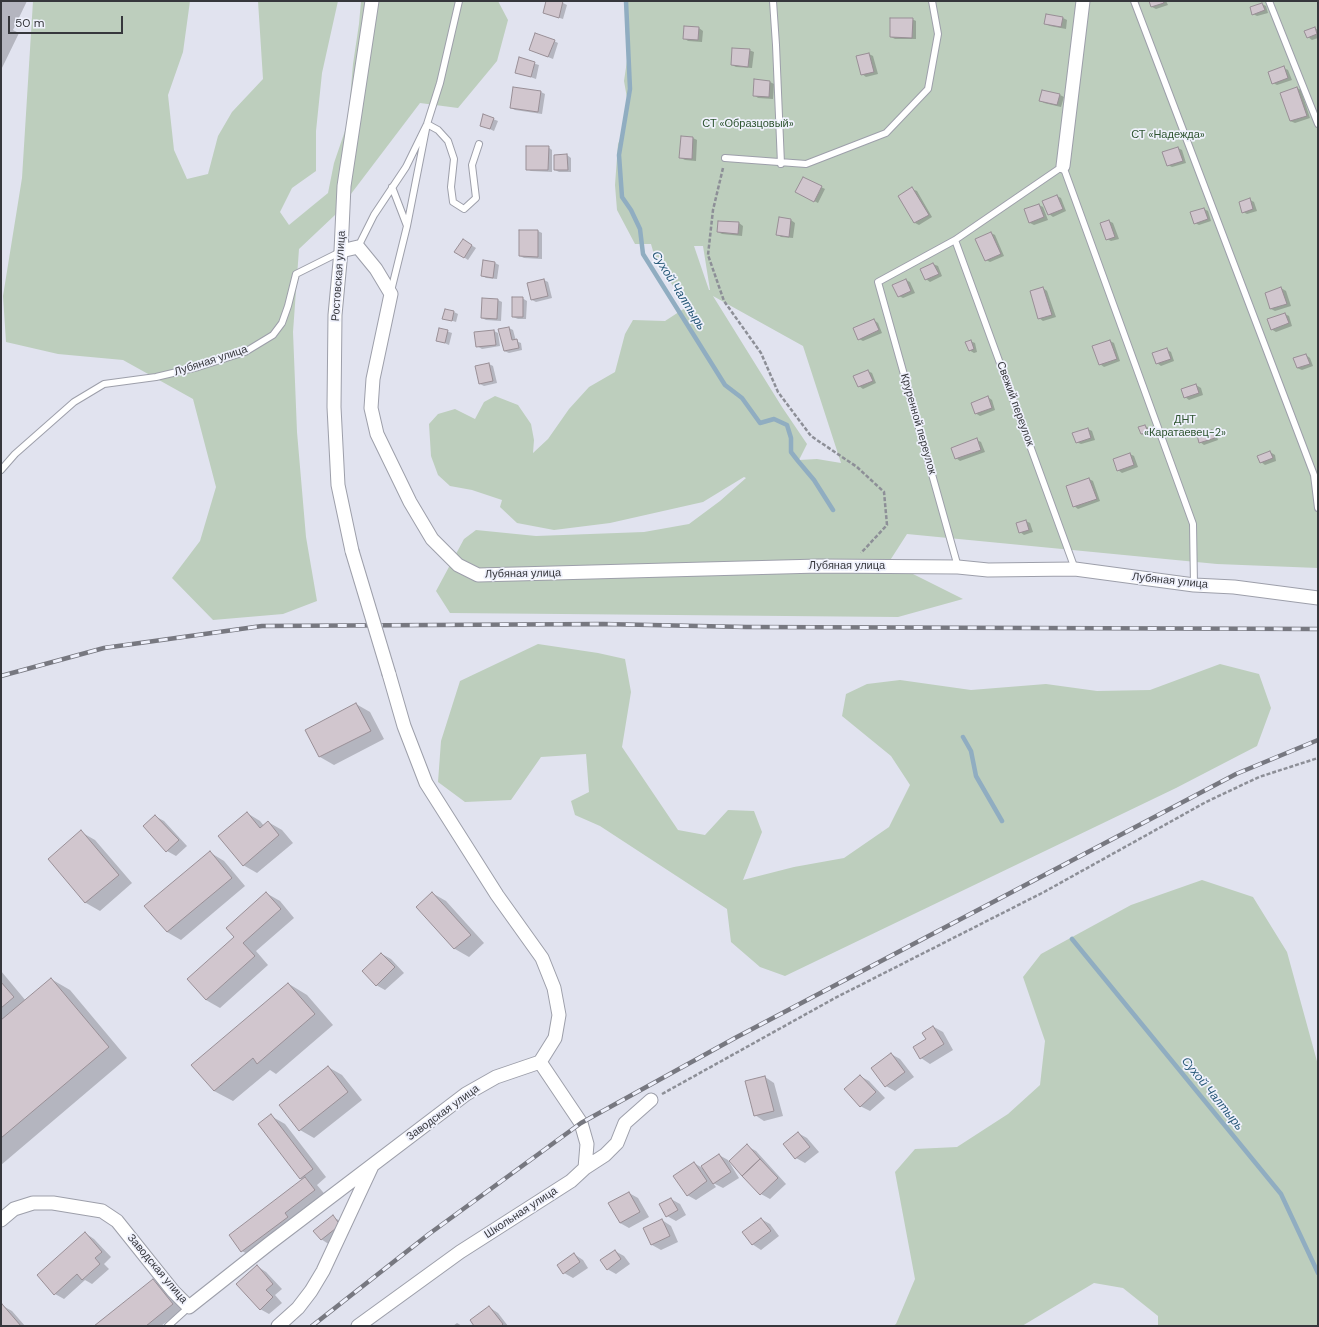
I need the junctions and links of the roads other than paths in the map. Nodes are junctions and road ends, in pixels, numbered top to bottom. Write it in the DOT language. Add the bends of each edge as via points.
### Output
graph roads {
  1 [pos="372,1"];
  2 [pos="459,1"];
  3 [pos="773,1"];
  4 [pos="932,1"];
  5 [pos="1082,1"];
  6 [pos="1134,1"];
  7 [pos="1269,1"];
  8 [pos="427,124"];
  9 [pos="1318,124"];
  10 [pos="478,144"];
  11 [pos="725,158"];
  12 [pos="781,164"];
  13 [pos="1064,166"];
  14 [pos="392,187"];
  15 [pos="406,226"];
  16 [pos="955,240"];
  17 [pos="358,247"];
  18 [pos="341,251"];
  19 [pos="391,294"];
  20 [pos="1,470"];
  21 [pos="1318,508"];
  22 [pos="958,567"];
  23 [pos="1075,569"];
  24 [pos="1194,585"];
  25 [pos="1318,598"];
  26 [pos="540,1062"];
  27 [pos="651,1100"];
  28 [pos="373,1165"];
  29 [pos="585,1168"];
  30 [pos="1,1220"];
  31 [pos="189,1307"];
  32 [pos="168,1326"];
  33 [pos="278,1326"];
  34 [pos="358,1326"];
  1 -- 18 [label="street, Ростовская улица" via="344,186"];
  2 -- 8 [label="lane, Ростовская улица" via="440,83"];
  3 -- 12 [label="lane"];
  4 -- 12 [label="lane" via="938,34 928,89 886,133 806,164"];
  5 -- 13 [label="street"];
  6 -- 21 [label="lane" via="1314,475"];
  7 -- 9 [label="lane"];
  8 -- 10 [label="lane" via="438,130 448,141 454,159 451,187 453,202 464,209 476,198 472,165"];
  8 -- 14 [label="lane, Ростовская улица" via="406,167"];
  8 -- 15 [label="lane"];
  11 -- 12 [label="lane"];
  13 -- 16 [label="lane"];
  13 -- 24 [label="lane" via="1193,524"];
  14 -- 15 [label="lane"];
  14 -- 17 [label="lane, Ростовская улица"];
  15 -- 19 [label="lane"];
  16 -- 22 [label="lane, Круренной переулок" via="878,282"];
  16 -- 23 [label="lane, Свежий переулок"];
  17 -- 18 [label="street, Лубяная улица"];
  17 -- 19 [label="street" via="376,269"];
  18 -- 20 [label="lane, Лубяная улица" via="296,274 282,323 273,335 245,352 198,367 156,377 104,384 74,402 15,454"];
  18 -- 26 [label="street, Ростовская улица, bridge" via="335,315 334,407 338,485 352,551 404,726 426,783 497,895 542,958 554,988 559,1015 555,1038"];
  19 -- 22 [label="street, Лубяная улица" via="373,379 371,408 377,434 428,533 458,566 478,575 849,566"];
  22 -- 23 [label="street, Лубяная улица" via="988,570"];
  23 -- 24 [label="street, Лубяная улица"];
  24 -- 25 [label="street, Лубяная улица" via="1234,587"];
  26 -- 28 [label="street, Заводская улица" via="496,1077 466,1094"];
  26 -- 29 [label="street" via="581,1124 587,1144"];
  27 -- 29 [label="street, Школьная улица" via="625,1123 616,1143 605,1155"];
  28 -- 31 [label="street, Заводская улица"];
  28 -- 33 [label="street, Заводская улица" via="311,1292"];
  29 -- 34 [label="street, Школьная улица" via="571,1181 460,1252"];
  30 -- 31 [label="street, Заводская улица" via="14,1209 33,1203 53,1203 102,1211 117,1221"];
  31 -- 32 [label="lane"];
}
